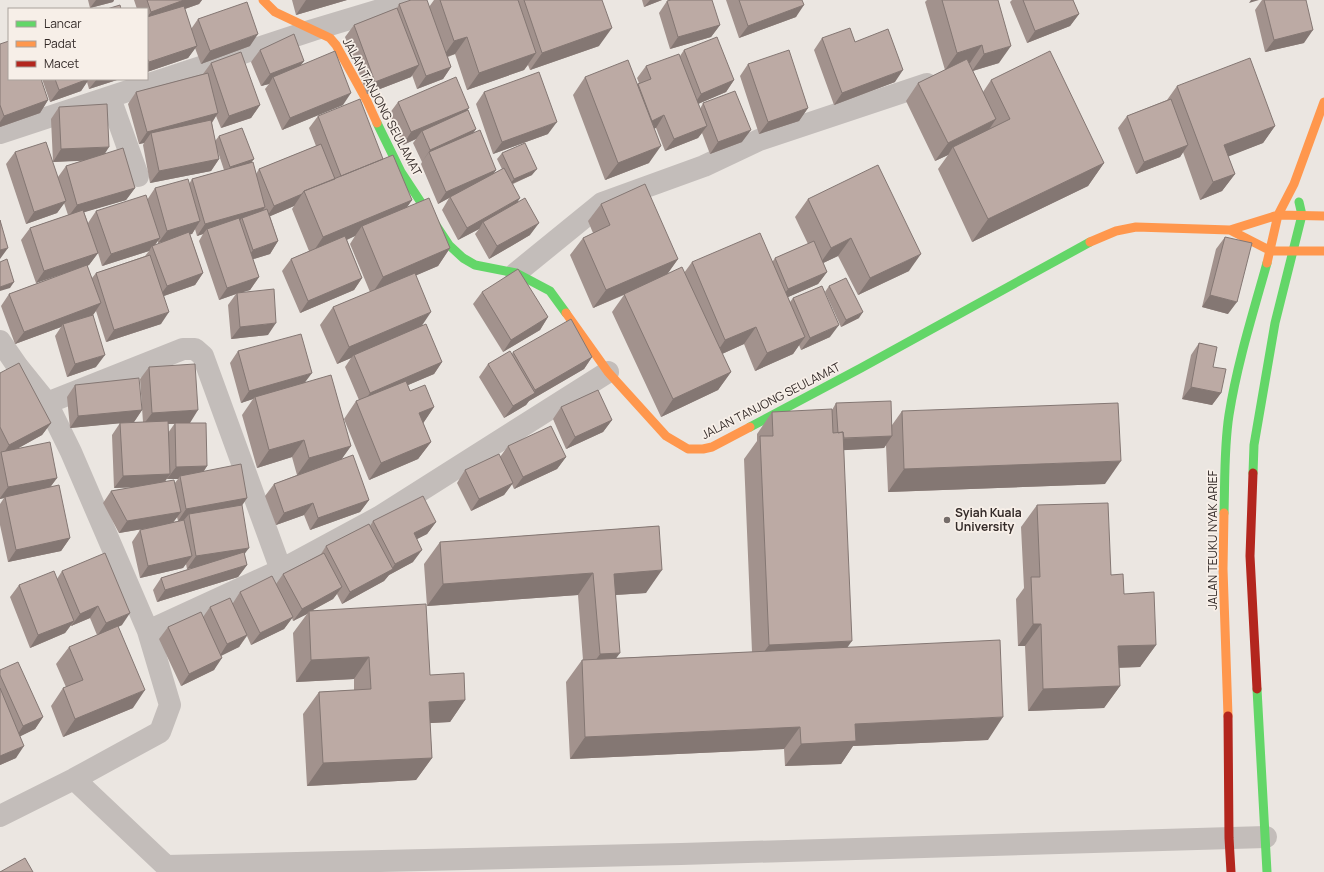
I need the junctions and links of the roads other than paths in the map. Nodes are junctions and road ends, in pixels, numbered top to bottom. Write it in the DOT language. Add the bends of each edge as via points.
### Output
graph roads {
  1 [pos="263,0"];
  2 [pos="413,0"];
  3 [pos="313,30"];
  4 [pos="928,84"];
  5 [pos="110,98"];
  6 [pos="1324,102"];
  7 [pos="0,133"];
  8 [pos="138,176"];
  9 [pos="1294,184"];
  10 [pos="1278,215"];
  11 [pos="1302,215"];
  12 [pos="1324,216"];
  13 [pos="1230,230"];
  14 [pos="1271,251"];
  15 [pos="1294,251"];
  16 [pos="1324,251"];
  17 [pos="516,273"];
  18 [pos="0,341"];
  19 [pos="9,371"];
  20 [pos="608,372"];
  21 [pos="47,403"];
  22 [pos="281,570"];
  23 [pos="148,631"];
  24 [pos="74,779"];
  25 [pos="0,816"];
  26 [pos="1266,837"];
  27 [pos="1229,838"];
  28 [pos="165,869"];
  29 [pos="1231,872"];
  30 [pos="1267,872"];
  1 -- 3 [label="main road, JALAN TANJONG SEULAMAT" via="275,12"];
  2 -- 3 [label="street"];
  3 -- 5 [label="street"];
  3 -- 17 [label="main road, JALAN TANJONG SEULAMAT" via="330,38 336,45 367,101 400,172 449,245 463,258 475,264"];
  4 -- 17 [label="street" via="759,140 704,166 602,203"];
  5 -- 7 [label="street"];
  5 -- 8 [label="street"];
  6 -- 9 [label="main road"];
  9 -- 10 [label="main road, JALAN TEUKU NYAK ARIEF"];
  9 -- 11 [label="main road"];
  10 -- 11 [label="main road, JALAN TANJONG SEULAMAT"];
  10 -- 13 [label="main road, JALAN TANJONG SEULAMAT"];
  10 -- 14 [label="main road, JALAN TEUKU NYAK ARIEF"];
  11 -- 12 [label="main road, JALAN TANJONG SEULAMAT"];
  11 -- 15 [label="main road"];
  13 -- 14 [label="main road, JALAN TANJONG SEULAMAT"];
  13 -- 20 [label="main road, JALAN TANJONG SEULAMAT" via="1136,227 1096,239 861,368 704,449 688,449 666,436"];
  14 -- 15 [label="main road"];
  14 -- 27 [label="main road, JALAN TEUKU NYAK ARIEF" via="1247,334 1228,415 1223,570 1229,734"];
  15 -- 16 [label="main road"];
  15 -- 26 [label="main road" via="1275,323 1254,445 1250,556"];
  17 -- 20 [label="main road, JALAN TANJONG SEULAMAT" via="550,291"];
  18 -- 19 [label="street"];
  19 -- 21 [label="street"];
  20 -- 22 [label="street" via="379,517"];
  21 -- 22 [label="street" via="183,349 195,349 203,356"];
  21 -- 23 [label="street" via="71,452"];
  22 -- 23 [label="street"];
  23 -- 24 [label="street" via="170,705 160,732"];
  24 -- 25 [label="street"];
  24 -- 28 [label="street"];
  26 -- 27 [label="street"];
  26 -- 30 [label="main road"];
  27 -- 28 [label="street"];
  27 -- 29 [label="main road, JALAN TEUKU NYAK ARIEF"];
}
